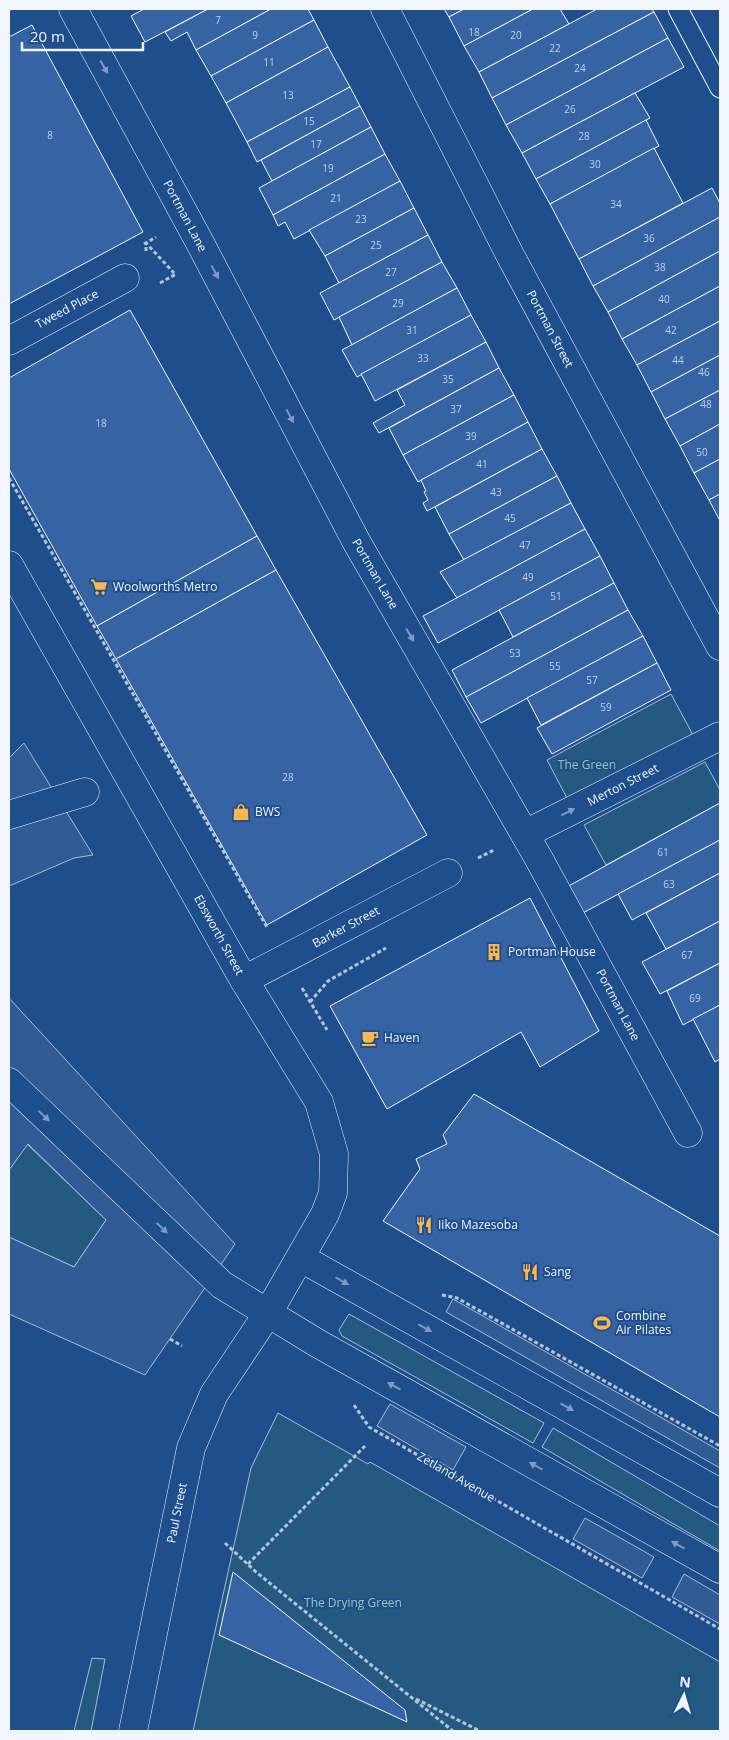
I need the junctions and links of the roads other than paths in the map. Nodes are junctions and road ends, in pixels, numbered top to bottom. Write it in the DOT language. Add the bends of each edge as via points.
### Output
graph roads {
  1 [pos="73,9"];
  2 [pos="385,9"];
  3 [pos="678,9"];
  4 [pos="720,88"];
  5 [pos="125,278"];
  6 [pos="9,341"];
  7 [pos="9,564"];
  8 [pos="720,646"];
  9 [pos="720,736"];
  10 [pos="85,792"];
  11 [pos="9,815"];
  12 [pos="525,834"];
  13 [pos="448,873"];
  14 [pos="244,980"];
  15 [pos="9,1082"];
  16 [pos="688,1133"];
  17 [pos="301,1258"];
  18 [pos="268,1314"];
  19 [pos="720,1493"];
  20 [pos="720,1569"];
  21 [pos="133,1731"];
  1 -- 12 [label="street, Portman Lane, one-way" via="356,541"];
  2 -- 8 [label="street, Portman Street" via="510,256"];
  3 -- 4 [label="lane"];
  5 -- 6 [label="street, Tweed Place"];
  7 -- 14 [label="street, Ebsworth Street"];
  12 -- 9 [label="street, Merton Street, one-way"];
  10 -- 11 [label="street"];
  12 -- 16 [label="street, Portman Lane"];
  13 -- 14 [label="street, Barker Street"];
  14 -- 17 [label="street, Ebsworth Street" via="319,1102 334,1154 332,1192 325,1214"];
  15 -- 18 [label="street, one-way" via="222,1284"];
  17 -- 18 [label="street, Ebsworth Street"];
  17 -- 19 [label="street, one-way"];
  20 -- 18 [label="street, one-way"];
  18 -- 21 [label="street, Paul Street" via="214,1394 191,1448"];
}
